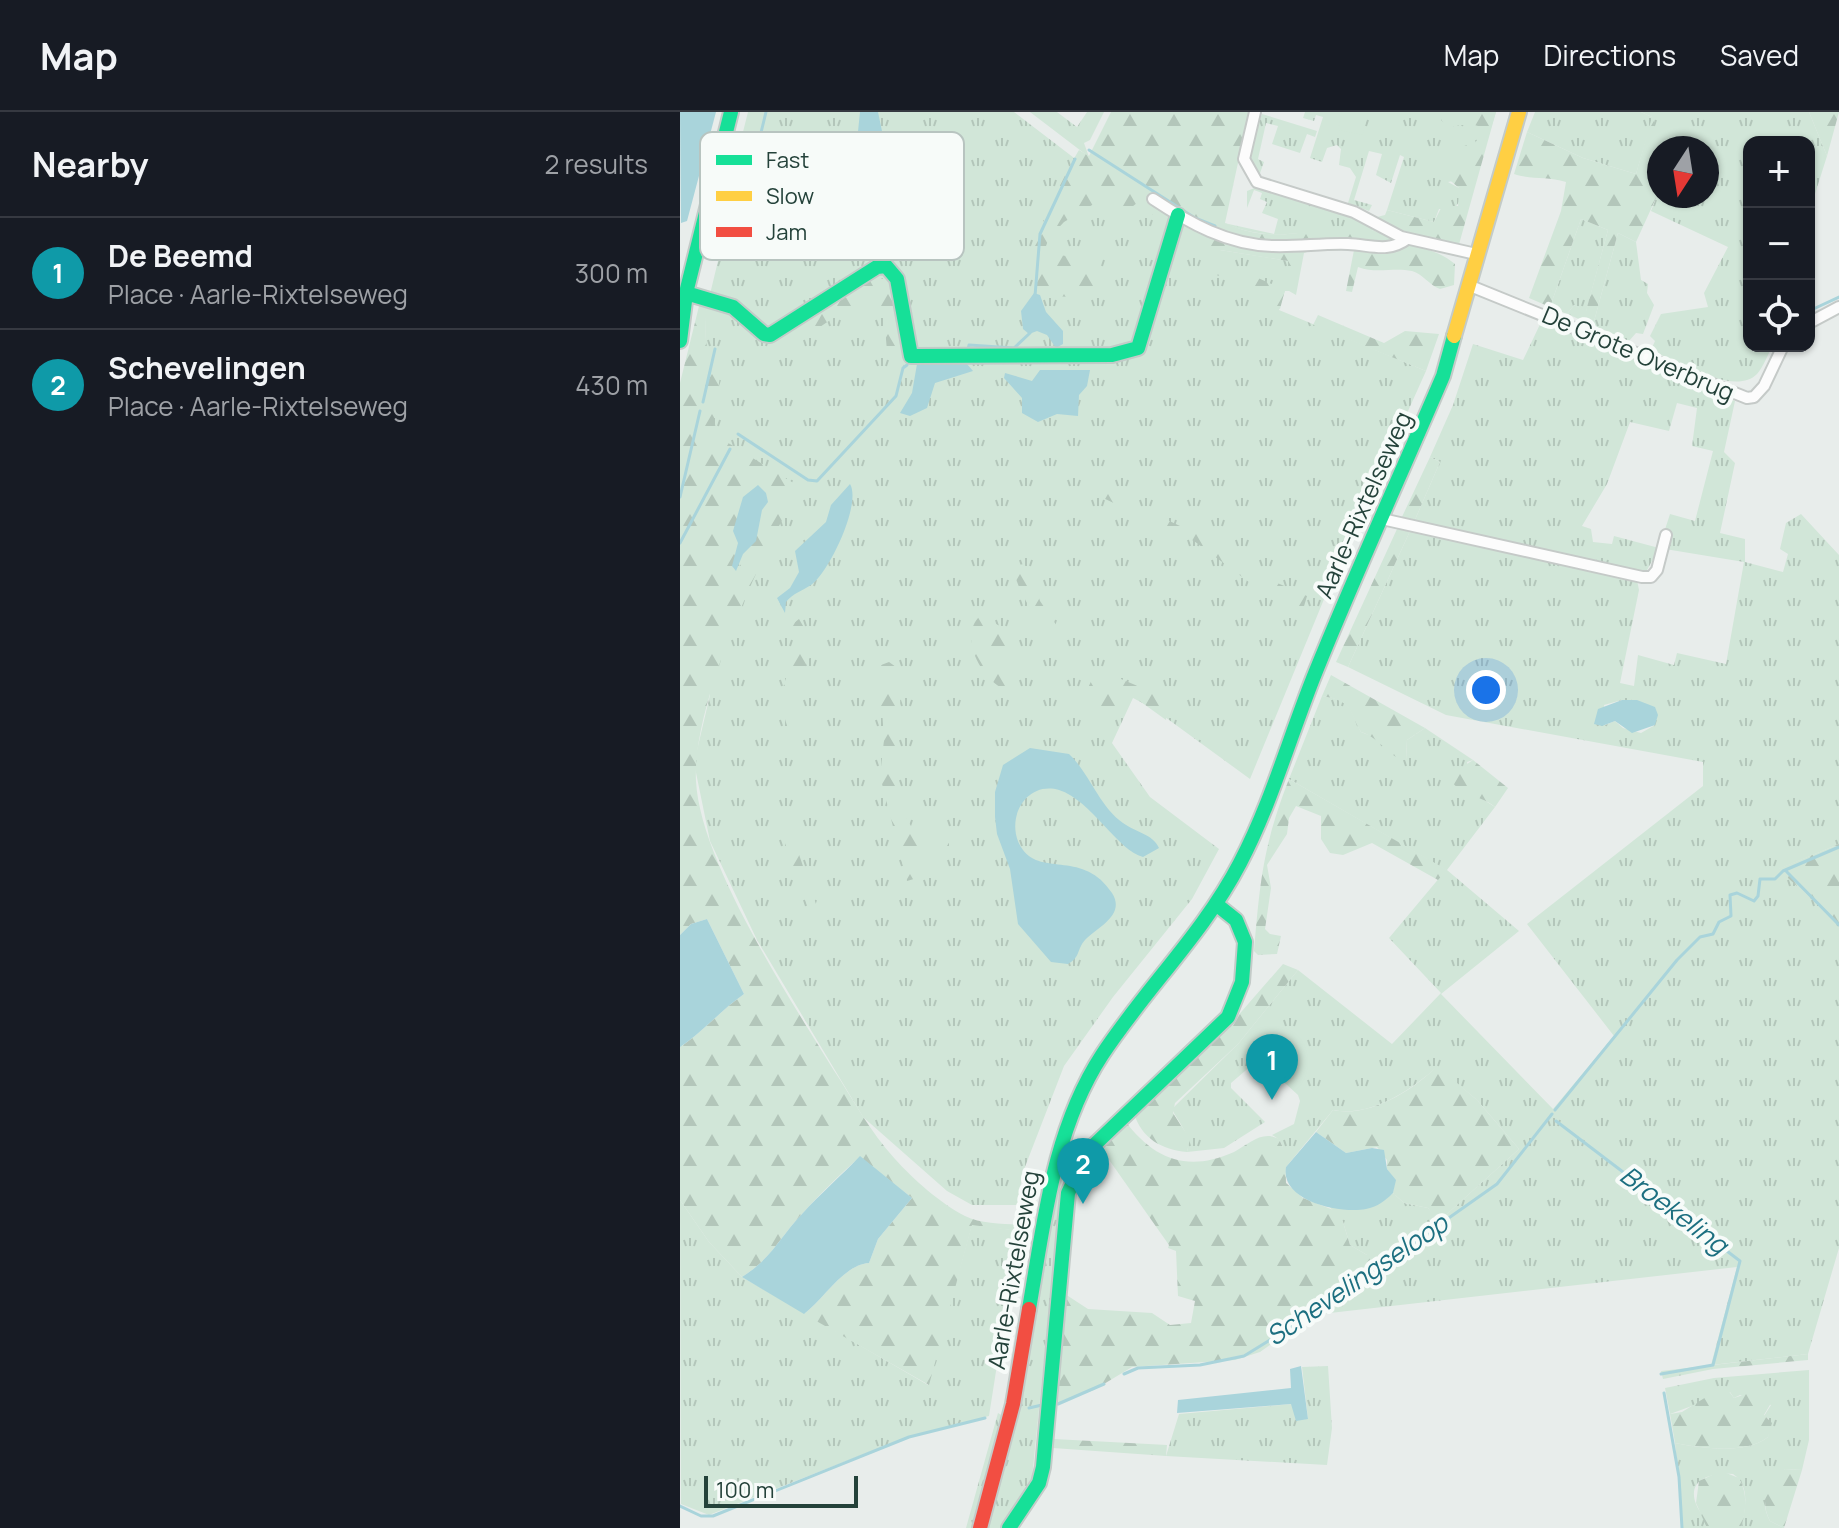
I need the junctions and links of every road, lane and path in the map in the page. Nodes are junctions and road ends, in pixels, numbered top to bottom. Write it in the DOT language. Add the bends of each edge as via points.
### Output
graph roads {
  1 [pos="731,112"];
  2 [pos="1255,112"];
  3 [pos="1519,112"];
  4 [pos="726,132"];
  5 [pos="1153,199"];
  6 [pos="1178,215"];
  7 [pos="700,232"];
  8 [pos="1407,239"];
  9 [pos="1476,254"];
  10 [pos="1468,285"];
  11 [pos="683,298"];
  12 [pos="1839,307"];
  13 [pos="1815,320"];
  14 [pos="680,341"];
  15 [pos="1780,352"];
  16 [pos="1382,519"];
  17 [pos="1666,535"];
  18 [pos="1216,904"];
  19 [pos="980,1528"];
  20 [pos="1009,1528"];
  1 -- 4 [label="street"];
  2 -- 8 [label="street" via="1244,159 1257,182 1354,212"];
  3 -- 9 [label="street, Aarle-Rixtelseweg"];
  5 -- 6 [label="street"];
  6 -- 8 [label="street" via="1205,231 1274,247 1389,248"];
  6 -- 11 [label="street" via="1138,348 1112,355 911,356 897,279 886,266 770,335 733,307"];
  7 -- 11 [label="street"];
  8 -- 9 [label="street"];
  9 -- 10 [label="street, Aarle-Rixtelseweg"];
  10 -- 15 [label="street, De Grote Overbrug" via="1747,398 1764,386"];
  10 -- 16 [label="street, Aarle-Rixtelseweg" via="1443,376"];
  11 -- 14 [label="street"];
  12 -- 13 [label="street"];
  16 -- 17 [label="street" via="1642,577 1657,570"];
  16 -- 18 [label="street, Aarle-Rixtelseweg" via="1315,673 1261,819"];
  18 -- 19 [label="street, Aarle-Rixtelseweg" via="1102,1055 1074,1108 1051,1180 1013,1404"];
  18 -- 20 [label="street, Aarle-Rixtelseweg" via="1238,921 1244,936 1237,1001 1228,1017 1088,1151 1077,1168 1068,1193 1039,1483"];
}
